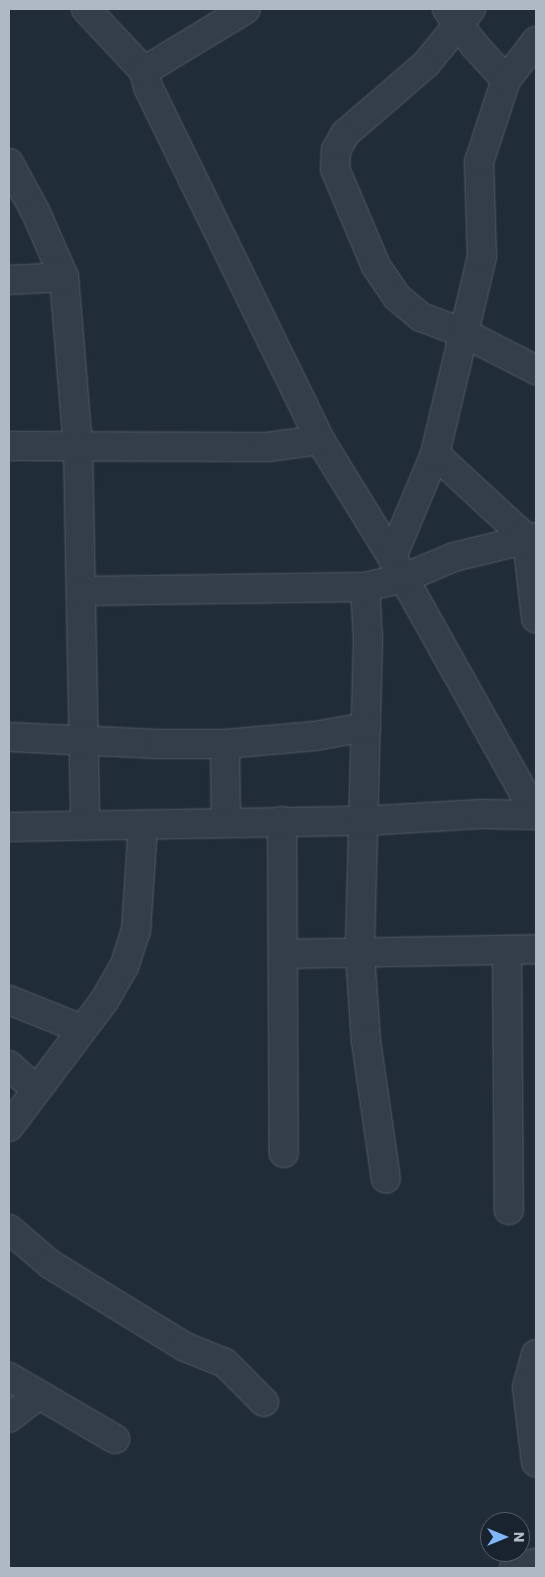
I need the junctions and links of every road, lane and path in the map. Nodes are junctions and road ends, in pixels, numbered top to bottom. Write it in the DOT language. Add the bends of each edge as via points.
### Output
graph roads {
  1 [pos="86,9"];
  2 [pos="246,9"];
  3 [pos="459,13"];
  4 [pos="536,41"];
  5 [pos="520,70"];
  6 [pos="144,71"];
  7 [pos="9,163"];
  8 [pos="64,277"];
  9 [pos="9,280"];
  10 [pos="464,332"];
  11 [pos="536,370"];
  12 [pos="320,440"];
  13 [pos="9,446"];
  14 [pos="78,447"];
  15 [pos="435,454"];
  16 [pos="531,538"];
  17 [pos="398,567"];
  18 [pos="365,587"];
  19 [pos="82,592"];
  20 [pos="536,618"];
  21 [pos="366,727"];
  22 [pos="9,737"];
  23 [pos="82,738"];
  24 [pos="225,744"];
  25 [pos="282,821"];
  26 [pos="362,821"];
  27 [pos="226,822"];
  28 [pos="85,825"];
  29 [pos="143,825"];
  30 [pos="9,827"];
  31 [pos="536,949"];
  32 [pos="507,950"];
  33 [pos="285,954"];
  34 [pos="360,954"];
  35 [pos="9,1000"];
  36 [pos="81,1029"];
  37 [pos="9,1066"];
  38 [pos="36,1090"];
  39 [pos="9,1127"];
  40 [pos="284,1152"];
  41 [pos="386,1179"];
  42 [pos="509,1210"];
  43 [pos="9,1229"];
  44 [pos="536,1354"];
  45 [pos="9,1377"];
  46 [pos="38,1395"];
  47 [pos="264,1402"];
  48 [pos="9,1418"];
  49 [pos="115,1439"];
  50 [pos="536,1462"];
  51 [pos="536,1563"];
  52 [pos="514,1568"];
  1 -- 6 [label="street"];
  2 -- 6 [label="street"];
  3 -- 5 [label="street" via="474,46"];
  3 -- 10 [label="street" via="426,64 345,134 336,150 335,169 376,266 397,297 421,317"];
  4 -- 5 [label="street"];
  5 -- 10 [label="street" via="479,162 482,257"];
  6 -- 12 [label="street" via="148,87"];
  7 -- 8 [label="street" via="36,213"];
  8 -- 9 [label="street"];
  8 -- 14 [label="street"];
  10 -- 11 [label="street"];
  10 -- 15 [label="street"];
  12 -- 14 [label="street" via="267,447"];
  12 -- 17 [label="street"];
  13 -- 14 [label="street"];
  14 -- 19 [label="street"];
  15 -- 16 [label="street"];
  15 -- 17 [label="street"];
  16 -- 17 [label="street"];
  16 -- 20 [label="street"];
  17 -- 18 [label="street"];
  17 -- 26 [label="street" via="536,816 481,814"];
  18 -- 19 [label="street"];
  18 -- 21 [label="street" via="368,639"];
  19 -- 23 [label="street"];
  21 -- 24 [label="street" via="315,736"];
  21 -- 26 [label="street"];
  22 -- 23 [label="street"];
  23 -- 24 [label="street" via="158,744"];
  23 -- 28 [label="street"];
  24 -- 27 [label="street"];
  25 -- 26 [label="street"];
  25 -- 27 [label="street"];
  25 -- 33 [label="street"];
  26 -- 34 [label="street"];
  27 -- 29 [label="street"];
  28 -- 29 [label="street"];
  28 -- 30 [label="street"];
  29 -- 36 [label="street" via="136,931 124,967 104,1001"];
  31 -- 32 [label="street"];
  32 -- 34 [label="street"];
  32 -- 42 [label="street"];
  33 -- 34 [label="street"];
  33 -- 40 [label="street"];
  34 -- 41 [label="street" via="366,1041"];
  35 -- 36 [label="street"];
  36 -- 38 [label="street"];
  37 -- 38 [label="street"];
  38 -- 39 [label="street"];
  43 -- 47 [label="street" via="58,1269 185,1347 226,1363"];
  44 -- 50 [label="street" via="528,1387"];
  45 -- 46 [label="street"];
  46 -- 48 [label="street"];
  46 -- 49 [label="street"];
  51 -- 52 [label="street"];
}
